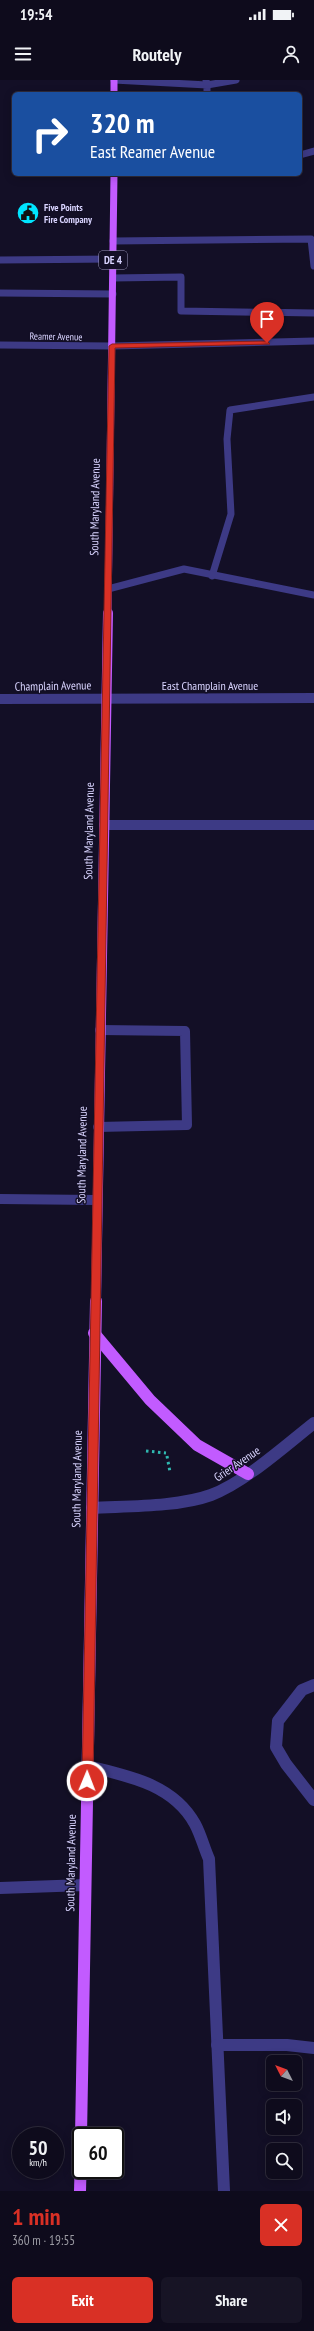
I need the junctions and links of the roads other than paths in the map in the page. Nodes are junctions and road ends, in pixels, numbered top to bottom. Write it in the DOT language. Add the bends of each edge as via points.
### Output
graph roads {
  1 [pos="114,80"];
  2 [pos="236,80"];
  3 [pos="207,83"];
  4 [pos="114,92"];
  5 [pos="314,151"];
  6 [pos="302,154"];
  7 [pos="114,176"];
  8 [pos="113,241"];
  9 [pos="113,259"];
  10 [pos="0,260"];
  11 [pos="314,266"];
  12 [pos="113,278"];
  13 [pos="0,293"];
  14 [pos="113,294"];
  15 [pos="314,313"];
  16 [pos="314,342"];
  17 [pos="0,345"];
  18 [pos="112,346"];
  19 [pos="314,397"];
  20 [pos="212,576"];
  21 [pos="108,589"];
  22 [pos="314,595"];
  23 [pos="107,698"];
  24 [pos="314,698"];
  25 [pos="0,699"];
  26 [pos="104,825"];
  27 [pos="314,825"];
  28 [pos="100,1030"];
  29 [pos="98,1127"];
  30 [pos="0,1199"];
  31 [pos="96,1200"];
  32 [pos="94,1333"];
  33 [pos="314,1423"];
  34 [pos="248,1474"];
  35 [pos="92,1508"];
  36 [pos="314,1685"];
  37 [pos="87,1766"];
  38 [pos="314,1800"];
  39 [pos="85,1885"];
  40 [pos="0,1888"];
  41 [pos="217,2045"];
  42 [pos="314,2048"];
  43 [pos="81,2127"];
  44 [pos="80,2179"];
  45 [pos="80,2191"];
  46 [pos="224,2191"];
  1 -- 3 [label="street"];
  1 -- 4 [label="main road"];
  2 -- 3 [label="street"];
  5 -- 6 [label="street"];
  7 -- 8 [label="main road, South Maryland Avenue / DE 4"];
  8 -- 9 [label="main road, South Maryland Avenue / DE 4"];
  8 -- 11 [label="street" via="311,240"];
  9 -- 10 [label="street"];
  9 -- 12 [label="main road, South Maryland Avenue / DE 4"];
  12 -- 14 [label="main road, South Maryland Avenue / DE 4"];
  12 -- 15 [label="street" via="181,277 181,311"];
  13 -- 14 [label="street"];
  14 -- 18 [label="main road, South Maryland Avenue / DE 4"];
  16 -- 18 [label="street, Reamer Avenue"];
  17 -- 18 [label="street, Reamer Avenue"];
  18 -- 21 [label="main road, South Maryland Avenue / DE 4"];
  19 -- 20 [label="street" via="230,410 227,439 231,514"];
  20 -- 21 [label="street" via="184,570"];
  20 -- 22 [label="street"];
  21 -- 23 [label="main road, South Maryland Avenue / DE 4"];
  23 -- 24 [label="street, East Champlain Avenue"];
  23 -- 25 [label="street, Champlain Avenue"];
  23 -- 26 [label="main road, South Maryland Avenue / DE 4"];
  26 -- 27 [label="street"];
  26 -- 28 [label="main road, South Maryland Avenue / DE 4"];
  28 -- 29 [label="main road, South Maryland Avenue / DE 4"];
  28 -- 29 [label="street" via="185,1031 187,1126"];
  29 -- 31 [label="main road, South Maryland Avenue / DE 4"];
  30 -- 31 [label="street"];
  31 -- 32 [label="main road, South Maryland Avenue / DE 4"];
  32 -- 34 [label="main road" via="150,1400 197,1445"];
  32 -- 35 [label="main road, South Maryland Avenue / DE 4"];
  33 -- 34 [label="street, Grier Avenue"];
  34 -- 35 [label="street, Grier Avenue" via="211,1495 170,1503"];
  35 -- 37 [label="main road, South Maryland Avenue / DE 4"];
  36 -- 38 [label="street" via="302,1690 278,1721 276,1747"];
  37 -- 39 [label="main road, South Maryland Avenue / DE 4"];
  37 -- 41 [label="street" via="150,1782 175,1798 195,1824 208,1859"];
  39 -- 40 [label="street"];
  39 -- 43 [label="main road, South Maryland Avenue / DE 4"];
  41 -- 42 [label="street" via="287,2045"];
  41 -- 46 [label="street"];
  44 -- 45 [label="main road"];
}
